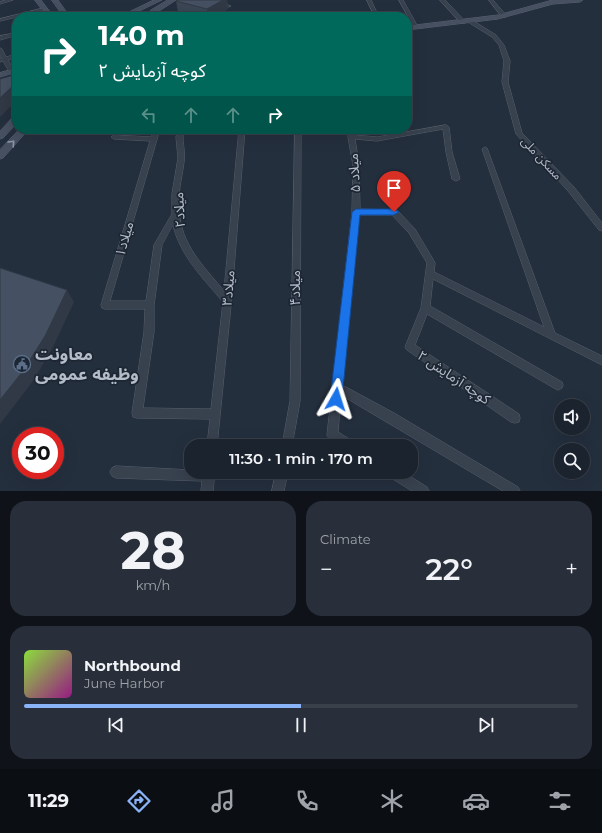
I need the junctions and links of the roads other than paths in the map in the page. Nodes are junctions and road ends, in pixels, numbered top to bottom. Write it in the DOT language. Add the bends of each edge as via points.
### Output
graph roads {
  1 [pos="12,0"];
  2 [pos="38,0"];
  3 [pos="55,0"];
  4 [pos="159,0"];
  5 [pos="173,0"];
  6 [pos="219,0"];
  7 [pos="369,0"];
  8 [pos="401,0"];
  9 [pos="442,0"];
  10 [pos="491,0"];
  11 [pos="580,0"];
  12 [pos="0,3"];
  13 [pos="229,6"];
  14 [pos="44,9"];
  15 [pos="136,11"];
  16 [pos="32,12"];
  17 [pos="47,12"];
  18 [pos="63,12"];
  19 [pos="154,12"];
  20 [pos="375,12"];
  21 [pos="408,12"];
  22 [pos="504,16"];
  23 [pos="12,17"];
  24 [pos="0,20"];
  25 [pos="412,20"];
  26 [pos="470,21"];
  27 [pos="463,22"];
  28 [pos="412,27"];
  29 [pos="416,27"];
  30 [pos="12,35"];
  31 [pos="0,38"];
  32 [pos="0,50"];
  33 [pos="3,60"];
  34 [pos="12,70"];
  35 [pos="12,73"];
  36 [pos="0,75"];
  37 [pos="12,75"];
  38 [pos="0,82"];
  39 [pos="12,123"];
  40 [pos="412,133"];
  41 [pos="20,134"];
  42 [pos="156,134"];
  43 [pos="180,134"];
  44 [pos="242,134"];
  45 [pos="298,134"];
  46 [pos="352,134"];
  47 [pos="356,134"];
  48 [pos="405,134"];
  49 [pos="0,136"];
  50 [pos="114,137"];
  51 [pos="154,139"];
  52 [pos="484,148"];
  53 [pos="0,156"];
  54 [pos="456,179"];
  55 [pos="356,212"];
  56 [pos="176,213"];
  57 [pos="602,228"];
  58 [pos="430,274"];
  59 [pos="227,301"];
  60 [pos="150,305"];
  61 [pos="425,308"];
  62 [pos="551,335"];
  63 [pos="602,361"];
  64 [pos="558,385"];
  65 [pos="337,387"];
  66 [pos="215,414"];
  67 [pos="515,418"];
  68 [pos="213,439"];
  69 [pos="288,439"];
  70 [pos="339,439"];
  71 [pos="116,472"];
  72 [pos="184,473"];
  73 [pos="208,479"];
  74 [pos="281,479"];
  75 [pos="403,479"];
  76 [pos="207,491"];
  77 [pos="278,491"];
  78 [pos="422,491"];
  79 [pos="514,491"];
  1 -- 12 [label="street"];
  2 -- 14 [label="main road"];
  3 -- 18 [label="main road"];
  4 -- 15 [label="main road"];
  5 -- 19 [label="main road"];
  6 -- 13 [label="street" via="215,2"];
  7 -- 20 [label="street"];
  8 -- 21 [label="street"];
  9 -- 27 [label="street"];
  10 -- 22 [label="street"];
  11 -- 22 [label="main road" via="553,2"];
  14 -- 16 [label="street"];
  14 -- 17 [label="main road"];
  22 -- 26 [label="main road"];
  23 -- 24 [label="street"];
  25 -- 29 [label="street"];
  26 -- 27 [label="main road"];
  26 -- 57 [label="street, مسکن ملی" via="494,36 501,45 507,61 505,82 519,134 571,189"];
  27 -- 29 [label="main road"];
  28 -- 29 [label="main road"];
  30 -- 31 [label="street"];
  32 -- 33 [label="street"];
  33 -- 34 [label="street"];
  35 -- 36 [label="main road"];
  37 -- 38 [label="main road"];
  39 -- 49 [label="main road"];
  40 -- 54 [label="street" via="446,127"];
  53 -- 41 [label="main road, one-way"];
  42 -- 51 [label="street, میلاد۱"];
  43 -- 56 [label="street, میلاد۲" via="182,156"];
  44 -- 59 [label="street, میلاد۳"];
  45 -- 69 [label="street, میلاد۴" via="295,401"];
  46 -- 55 [label="street, میلاد ۵" via="356,165"];
  47 -- 48 [label="street" via="378,139"];
  50 -- 51 [label="street"];
  51 -- 60 [label="street, میلاد۱" via="105,305"];
  52 -- 62 [label="street"];
  55 -- 58 [label="street, ۲ کوچه آزمایش" via="394,212 412,231 432,263"];
  55 -- 65 [label="street, میلاد ۵"];
  56 -- 59 [label="street, میلاد۲" via="177,227 188,252"];
  56 -- 60 [label="street" via="158,245"];
  58 -- 61 [label="street, ۲ کوچه آزمایش"];
  58 -- 62 [label="street"];
  59 -- 66 [label="street, میلاد۳"];
  60 -- 66 [label="street" via="149,332 137,414"];
  61 -- 64 [label="street"];
  61 -- 67 [label="street, ۲ کوچه آزمایش" via="410,347"];
  62 -- 63 [label="street"];
  65 -- 70 [label="street, میلاد ۵" via="332,435"];
  65 -- 79 [label="street"];
  66 -- 68 [label="street, میلاد۳"];
  71 -- 72 [label="street"];
  73 -- 76 [label="street"];
  74 -- 77 [label="street"];
  75 -- 78 [label="street"];
}
